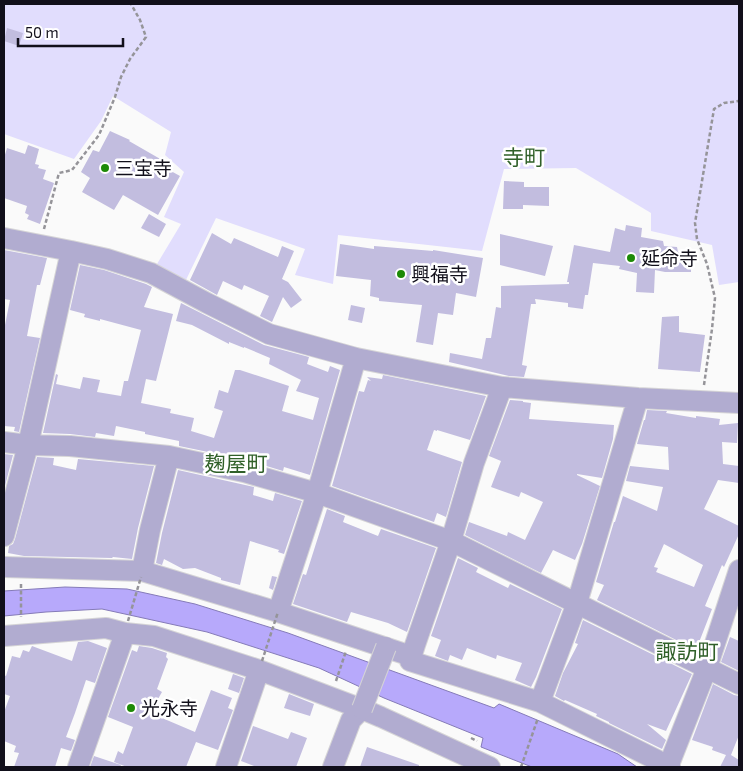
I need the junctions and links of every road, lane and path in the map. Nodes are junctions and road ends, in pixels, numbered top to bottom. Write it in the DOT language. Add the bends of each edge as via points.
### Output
graph roads {
  1 [pos="131,4"];
  2 [pos="739,101"];
  3 [pos="4,238"];
  4 [pos="40,245"];
  5 [pos="71,251"];
  6 [pos="356,358"];
  7 [pos="502,387"];
  8 [pos="638,398"];
  9 [pos="702,402"];
  10 [pos="739,403"];
  11 [pos="4,442"];
  12 [pos="28,444"];
  13 [pos="169,456"];
  14 [pos="317,493"];
  15 [pos="4,536"];
  16 [pos="451,541"];
  17 [pos="4,567"];
  18 [pos="739,570"];
  19 [pos="142,574"];
  20 [pos="21,577"];
  21 [pos="577,603"];
  22 [pos="277,616"];
  23 [pos="21,617"];
  24 [pos="126,627"];
  25 [pos="4,636"];
  26 [pos="348,647"];
  27 [pos="386,647"];
  28 [pos="412,656"];
  29 [pos="261,666"];
  30 [pos="707,668"];
  31 [pos="335,682"];
  32 [pos="739,684"];
  33 [pos="362,709"];
  34 [pos="539,710"];
  35 [pos="78,767"];
  36 [pos="226,767"];
  37 [pos="333,767"];
  38 [pos="490,767"];
  39 [pos="521,767"];
  40 [pos="665,767"];
  41 [pos="670,767"];
  1 -- 4 [label="path" via="146,37 130,58 99,135 72,170 59,173"];
  2 -- 9 [label="path" via="724,103 714,109 695,223 715,298"];
  3 -- 4 [label="street"];
  4 -- 5 [label="street"];
  5 -- 6 [label="street" via="151,273 269,334"];
  5 -- 12 [label="street"];
  6 -- 7 [label="street"];
  6 -- 14 [label="street"];
  7 -- 8 [label="street"];
  7 -- 16 [label="street" via="474,462"];
  8 -- 9 [label="street"];
  8 -- 21 [label="street"];
  9 -- 10 [label="street"];
  11 -- 12 [label="street"];
  12 -- 13 [label="street"];
  12 -- 15 [label="street"];
  13 -- 14 [label="street" via="244,472"];
  13 -- 19 [label="street"];
  14 -- 16 [label="street"];
  14 -- 22 [label="street"];
  16 -- 21 [label="street"];
  16 -- 28 [label="street"];
  17 -- 19 [label="street"];
  18 -- 30 [label="street"];
  19 -- 22 [label="street"];
  19 -- 24 [label="path, bridge"];
  20 -- 23 [label="path"];
  21 -- 30 [label="street"];
  21 -- 34 [label="street"];
  22 -- 27 [label="street"];
  22 -- 29 [label="path, bridge"];
  24 -- 25 [label="street"];
  24 -- 29 [label="street"];
  24 -- 35 [label="street"];
  26 -- 31 [label="path"];
  27 -- 28 [label="street"];
  27 -- 33 [label="street, bridge"];
  28 -- 34 [label="street" via="410,661"];
  29 -- 33 [label="street"];
  29 -- 36 [label="street"];
  30 -- 32 [label="street"];
  30 -- 41 [label="street"];
  33 -- 37 [label="street" via="351,720"];
  33 -- 38 [label="street"];
  34 -- 39 [label="path"];
  34 -- 40 [label="street" via="657,760"];
}
